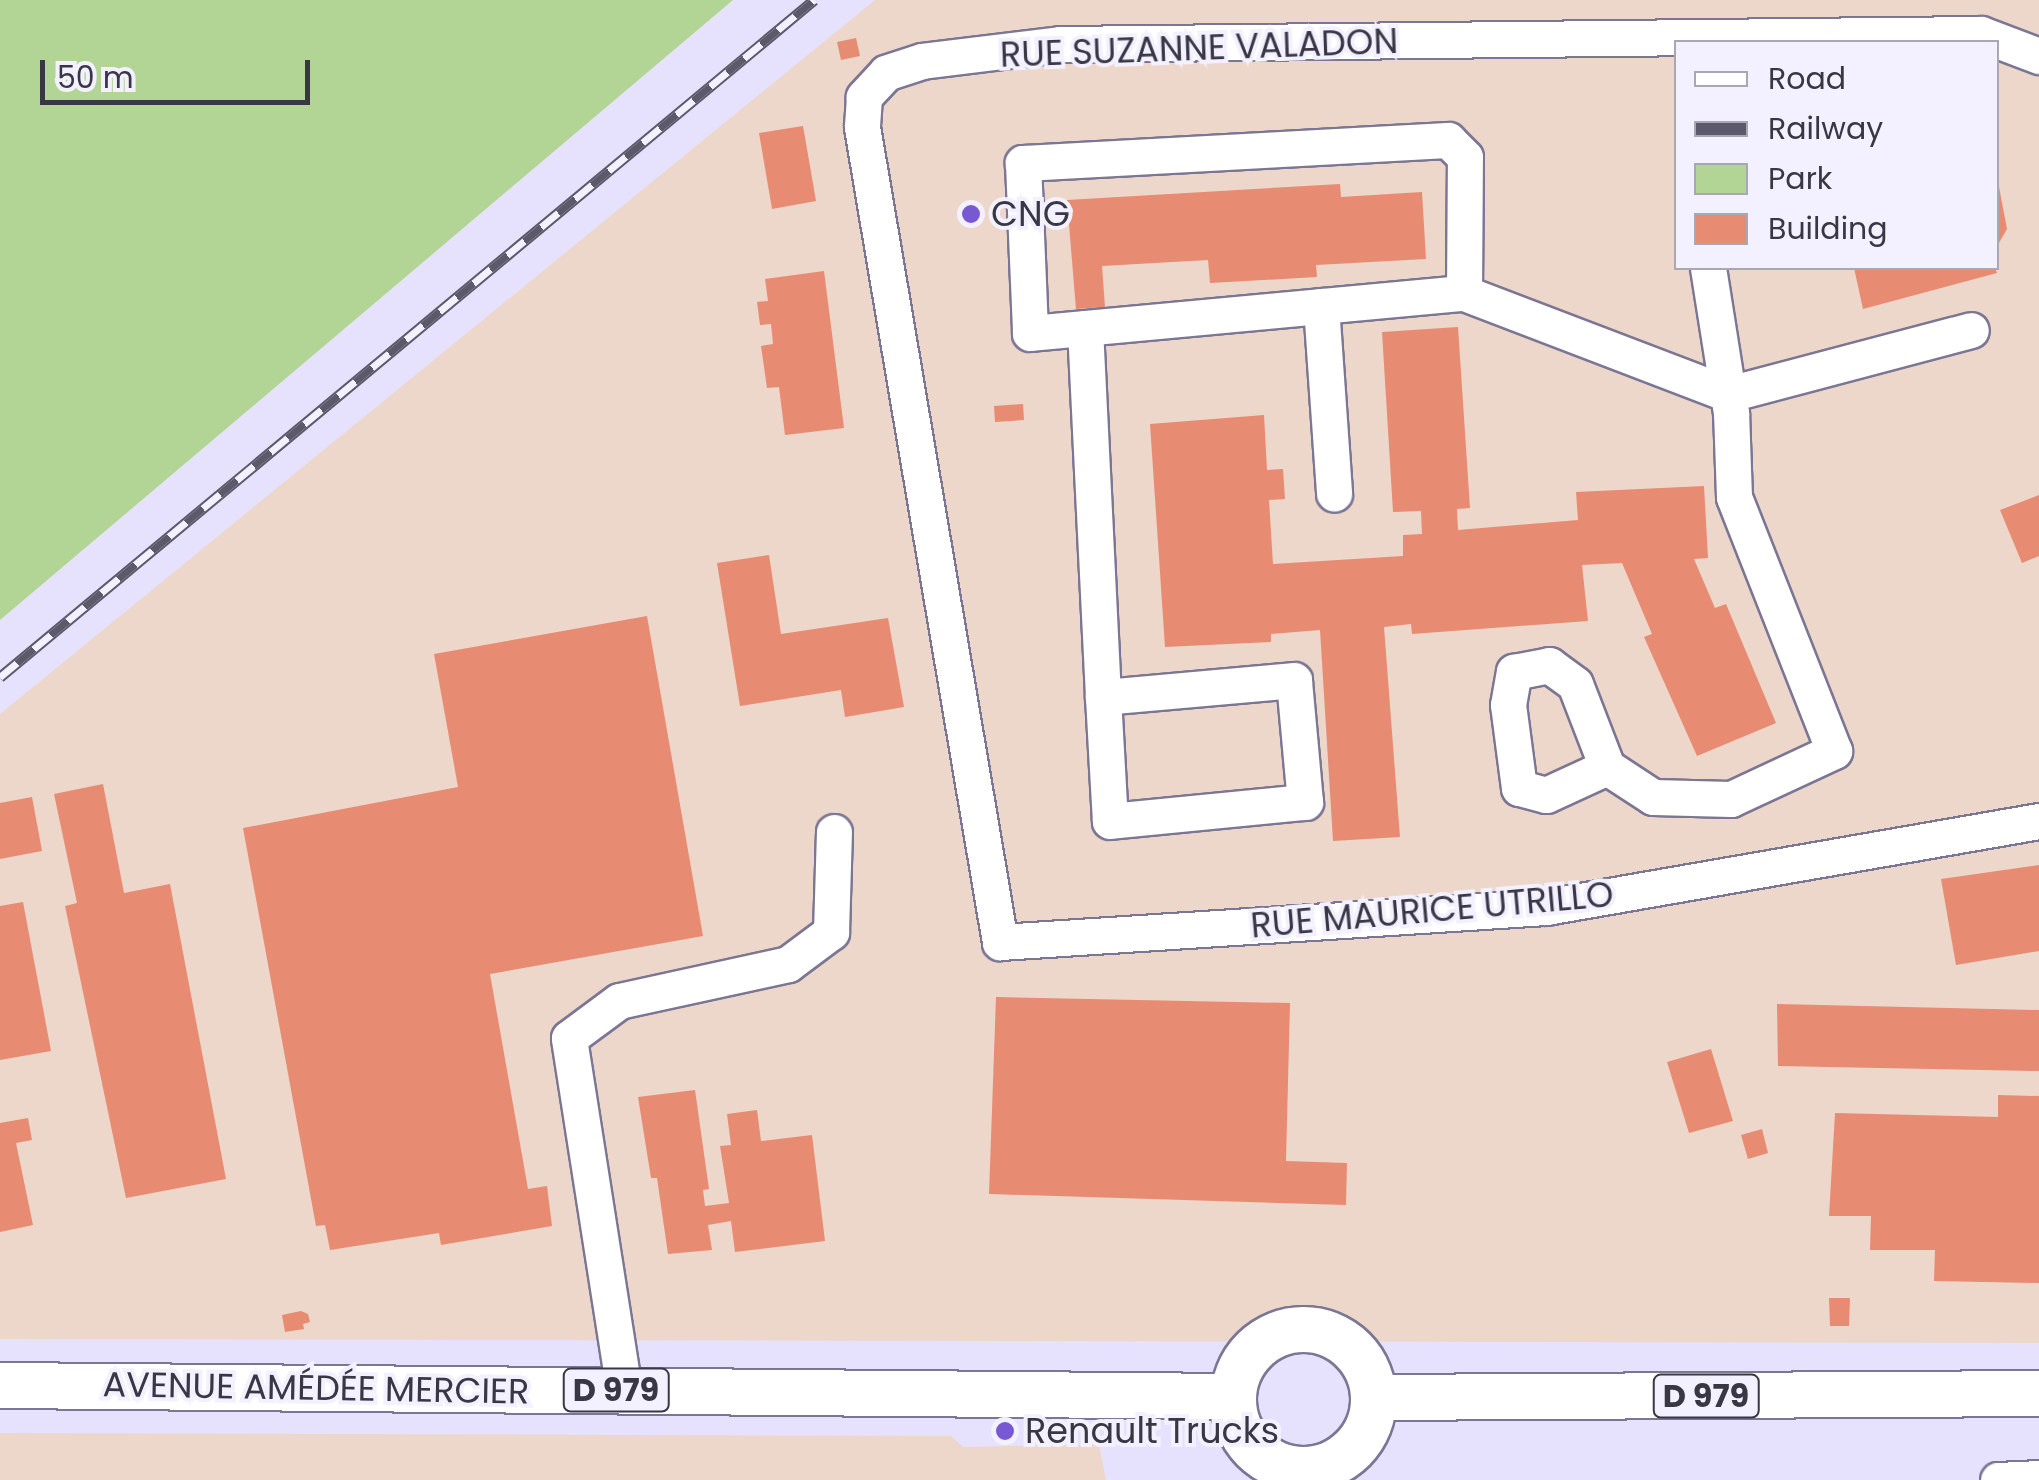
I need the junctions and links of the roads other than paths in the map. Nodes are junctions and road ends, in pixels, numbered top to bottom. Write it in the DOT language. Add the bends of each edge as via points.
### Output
graph roads {
  1 [pos="1735,40"];
  2 [pos="1997,40"];
  3 [pos="1674,41"];
  4 [pos="1999,41"];
  5 [pos="2039,56"];
  6 [pos="1708,270"];
  7 [pos="1464,292"];
  8 [pos="1321,306"];
  9 [pos="1085,328"];
  10 [pos="1970,330"];
  11 [pos="1728,394"];
  12 [pos="1334,494"];
  13 [pos="1103,696"];
  14 [pos="1607,767"];
  15 [pos="2039,821"];
  16 [pos="834,832"];
  17 [pos="1000,942"];
  18 [pos="0,1385"];
  19 [pos="624,1390"];
  20 [pos="2039,1393"];
  21 [pos="1232,1396"];
  22 [pos="1373,1397"];
  23 [pos="1320,1474"];
  24 [pos="2039,1478"];
  25 [pos="1998,1480"];
  1 -- 2 [label="street, RUE SUZANNE VALADON" via="1981,34"];
  3 -- 17 [label="street, RUE SUZANNE VALADON" via="1060,44 922,61 886,73 864,97 862,127"];
  4 -- 5 [label="street, RUE SUZANNE VALADON"];
  6 -- 11 [label="street"];
  7 -- 8 [label="street"];
  7 -- 9 [label="street" via="1465,157 1448,140 1023,164 1030,333"];
  7 -- 11 [label="street"];
  8 -- 9 [label="street"];
  8 -- 12 [label="street"];
  9 -- 13 [label="street"];
  10 -- 11 [label="street"];
  11 -- 14 [label="street" via="1734,497 1834,751 1731,799 1653,797"];
  13 -- 13 [label="street" via="1110,820 1305,802 1294,680"];
  15 -- 17 [label="street, RUE MAURICE UTRILLO" via="1546,907"];
  16 -- 19 [label="street" via="831,932 788,964 619,1001 569,1038"];
  18 -- 19 [label="main road, AVENUE AMÉDÉE MERCIER / D 979"];
  19 -- 21 [label="main road, AVENUE AMÉDÉE MERCIER / D 979"];
  20 -- 22 [label="main road, D 979"];
  21 -- 22 [label="main road" via="1237,1372 1269,1337 1316,1330 1356,1353"];
  21 -- 23 [label="main road" via="1250,1447 1282,1467"];
  22 -- 23 [label="main road" via="1364,1434"];
  24 -- 25 [label="street"];
}
